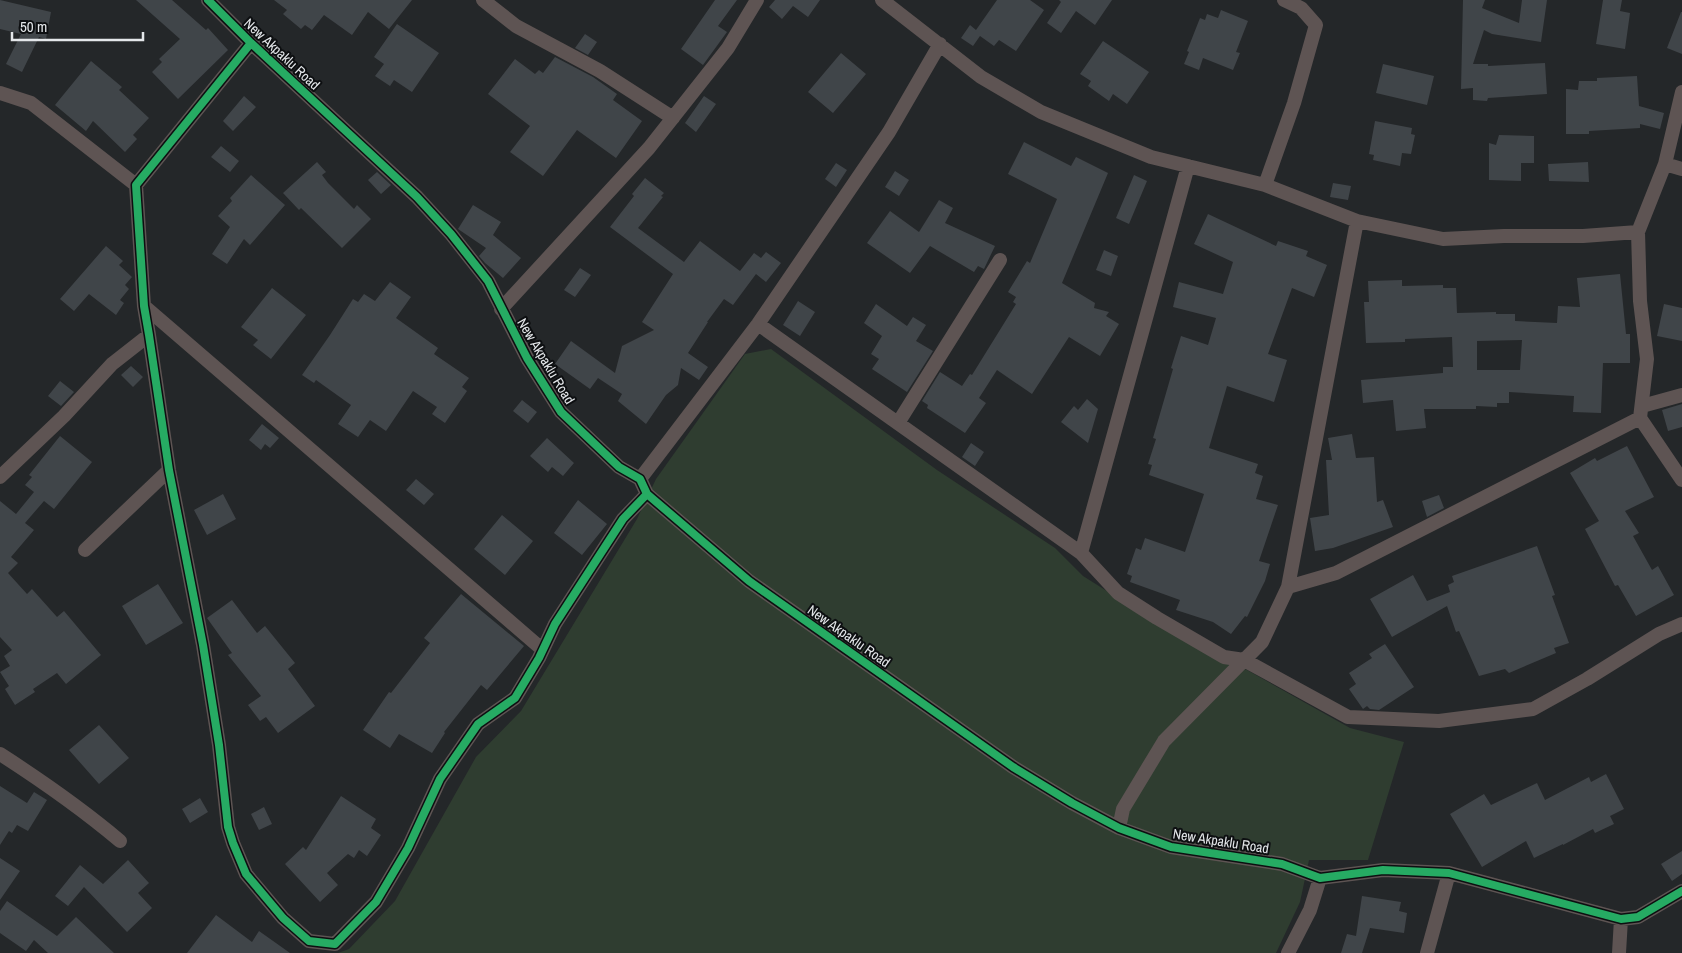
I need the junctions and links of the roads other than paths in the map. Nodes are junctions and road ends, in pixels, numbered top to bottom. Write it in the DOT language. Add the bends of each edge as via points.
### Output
graph roads {
  1 [pos="208,0"];
  2 [pos="483,0"];
  3 [pos="757,0"];
  4 [pos="882,0"];
  5 [pos="1284,0"];
  6 [pos="252,43"];
  7 [pos="940,44"];
  8 [pos="1682,92"];
  9 [pos="0,94"];
  10 [pos="673,118"];
  11 [pos="1665,164"];
  12 [pos="1188,166"];
  13 [pos="1682,169"];
  14 [pos="1265,185"];
  15 [pos="136,186"];
  16 [pos="1357,221"];
  17 [pos="1638,232"];
  18 [pos="1000,260"];
  19 [pos="144,306"];
  20 [pos="502,309"];
  21 [pos="758,324"];
  22 [pos="149,335"];
  23 [pos="1682,395"];
  24 [pos="1641,412"];
  25 [pos="898,423"];
  26 [pos="169,470"];
  27 [pos="0,477"];
  28 [pos="640,479"];
  29 [pos="1682,480"];
  30 [pos="647,494"];
  31 [pos="85,550"];
  32 [pos="1081,553"];
  33 [pos="1288,587"];
  34 [pos="1682,624"];
  35 [pos="542,650"];
  36 [pos="1244,660"];
  37 [pos="0,754"];
  38 [pos="1119,828"];
  39 [pos="120,841"];
  40 [pos="1449,873"];
  41 [pos="1320,878"];
  42 [pos="1682,891"];
  43 [pos="1621,919"];
  44 [pos="335,948"];
  45 [pos="1288,953"];
  46 [pos="1427,953"];
  47 [pos="1619,953"];
  1 -- 6 [label="street, New Akpaklu Road"];
  2 -- 10 [label="street" via="516,26 600,71"];
  3 -- 10 [label="street" via="728,48"];
  4 -- 7 [label="street"];
  5 -- 14 [label="street" via="1301,8 1316,25 1294,103"];
  6 -- 15 [label="street"];
  6 -- 20 [label="street, New Akpaklu Road" via="417,197 452,234 488,281"];
  7 -- 12 [label="street" via="981,77 1042,112 1151,157"];
  7 -- 21 [label="street" via="889,132"];
  8 -- 11 [label="street"];
  9 -- 15 [label="street" via="31,103"];
  10 -- 20 [label="street"];
  11 -- 13 [label="street"];
  11 -- 17 [label="street"];
  12 -- 14 [label="street"];
  12 -- 32 [label="street"];
  14 -- 16 [label="street"];
  15 -- 19 [label="street"];
  16 -- 17 [label="street" via="1443,239"];
  16 -- 33 [label="street"];
  17 -- 24 [label="street" via="1646,359"];
  18 -- 25 [label="street"];
  19 -- 22 [label="street"];
  19 -- 35 [label="street"];
  20 -- 28 [label="street, New Akpaklu Road" via="527,358 561,412 619,467"];
  21 -- 25 [label="street"];
  21 -- 28 [label="street"];
  22 -- 26 [label="street"];
  22 -- 27 [label="street" via="112,364 64,416"];
  23 -- 24 [label="street"];
  24 -- 29 [label="street"];
  24 -- 33 [label="street" via="1336,573"];
  25 -- 32 [label="street"];
  26 -- 31 [label="street"];
  26 -- 44 [label="street" via="202,645 233,843 246,874 283,918 309,941"];
  28 -- 30 [label="street, New Akpaklu Road"];
  30 -- 35 [label="street" via="623,519 555,624"];
  30 -- 38 [label="street, New Akpaklu Road" via="749,581 1013,767"];
  32 -- 36 [label="street" via="1118,593 1224,657"];
  33 -- 36 [label="street" via="1262,642"];
  34 -- 36 [label="street" via="1659,634 1533,709 1439,721 1348,717"];
  35 -- 44 [label="street" via="515,698 478,724 440,779 408,848 376,902"];
  36 -- 38 [label="street" via="1164,741 1123,809"];
  37 -- 39 [label="street" via="46,784"];
  38 -- 41 [label="street, New Akpaklu Road" via="1171,847 1282,864"];
  40 -- 41 [label="street, New Akpaklu Road" via="1383,870"];
  40 -- 43 [label="street, New Akpaklu Road"];
  40 -- 46 [label="street"];
  41 -- 45 [label="street" via="1310,910"];
  42 -- 43 [label="street, New Akpaklu Road" via="1638,917"];
  43 -- 47 [label="street"];
}
